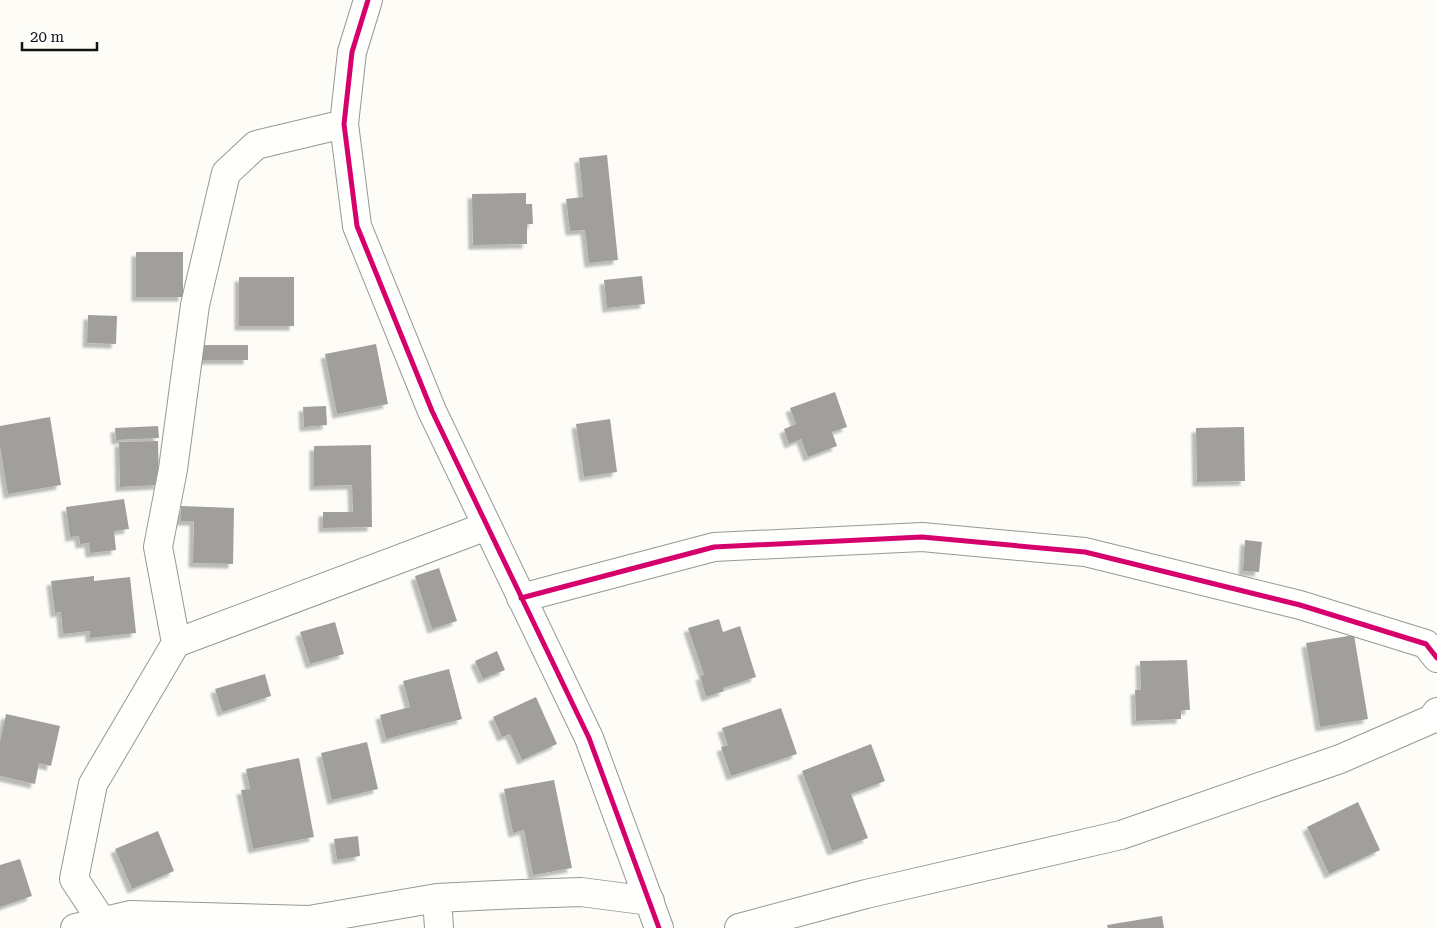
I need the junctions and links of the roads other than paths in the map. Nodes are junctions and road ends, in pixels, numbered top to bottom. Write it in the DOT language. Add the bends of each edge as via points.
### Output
graph roads {
  1 [pos="368,0"];
  2 [pos="344,124"];
  3 [pos="487,526"];
  4 [pos="521,598"];
  5 [pos="176,643"];
  6 [pos="1433,649"];
  7 [pos="1435,716"];
  8 [pos="437,898"];
  9 [pos="650,901"];
  10 [pos="101,920"];
  11 [pos="75,928"];
  12 [pos="439,928"];
  13 [pos="660,928"];
  14 [pos="739,928"];
  1 -- 2 [label="street" via="352,52"];
  2 -- 3 [label="street" via="357,226 432,411"];
  2 -- 5 [label="street" via="256,145 226,174 195,305 173,469 158,547"];
  3 -- 4 [label="street"];
  3 -- 5 [label="street"];
  4 -- 6 [label="street" via="714,547 922,537 1085,552 1300,605"];
  4 -- 9 [label="street" via="589,738"];
  5 -- 10 [label="street" via="93,784 74,879"];
  7 -- 14 [label="street" via="1340,759 1121,835 866,894"];
  8 -- 9 [label="street" via="581,892"];
  8 -- 10 [label="street" via="309,920 130,915"];
  8 -- 12 [label="street"];
  9 -- 13 [label="street"];
  10 -- 11 [label="street"];
}
